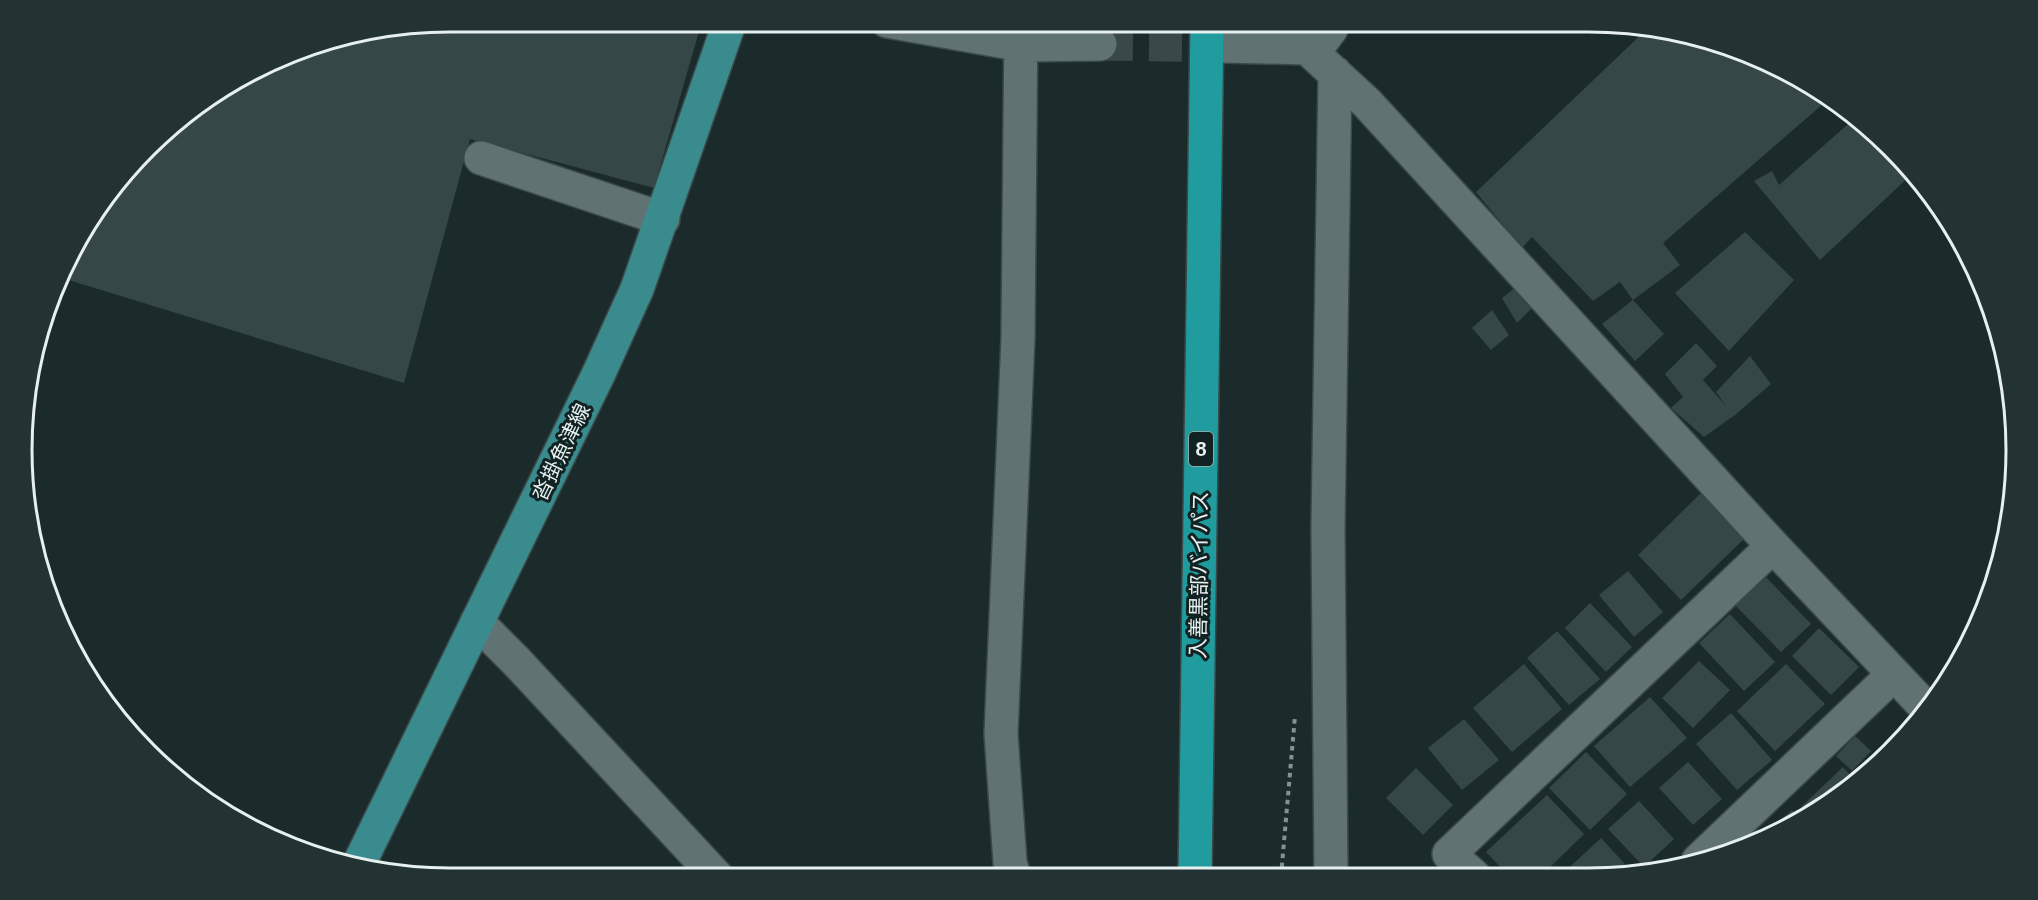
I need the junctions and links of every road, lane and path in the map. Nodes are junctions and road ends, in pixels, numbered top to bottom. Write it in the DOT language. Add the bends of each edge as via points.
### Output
graph roads {
  1 [pos="726,32"];
  2 [pos="1330,32"];
  3 [pos="1022,33"];
  4 [pos="1215,33"];
  5 [pos="1100,44"];
  6 [pos="1324,63"];
  7 [pos="482,158"];
  8 [pos="663,219"];
  9 [pos="1773,546"];
  10 [pos="477,622"];
  11 [pos="1894,674"];
  12 [pos="1921,703"];
  13 [pos="1710,850"];
  14 [pos="362,859"];
  15 [pos="709,868"];
  16 [pos="1012,868"];
  17 [pos="1195,868"];
  18 [pos="1331,868"];
  19 [pos="1465,868"];
  1 -- 8 [label="main road, 沓掛魚津線"];
  2 -- 6 [label="street"];
  3 -- 5 [label="street"];
  3 -- 16 [label="street" via="1018,338 1001,734"];
  4 -- 6 [label="street" via="1307,48"];
  4 -- 17 [label="highway, 入善黒部バイパス / 8"];
  6 -- 9 [label="street" via="1447,189"];
  6 -- 18 [label="street"];
  7 -- 8 [label="street"];
  8 -- 10 [label="main road, 沓掛魚津線" via="638,289 604,363"];
  9 -- 11 [label="street"];
  9 -- 19 [label="street" via="1449,854"];
  10 -- 14 [label="main road, 沓掛魚津線"];
  10 -- 15 [label="street"];
  11 -- 12 [label="street"];
  11 -- 13 [label="street"];
}
